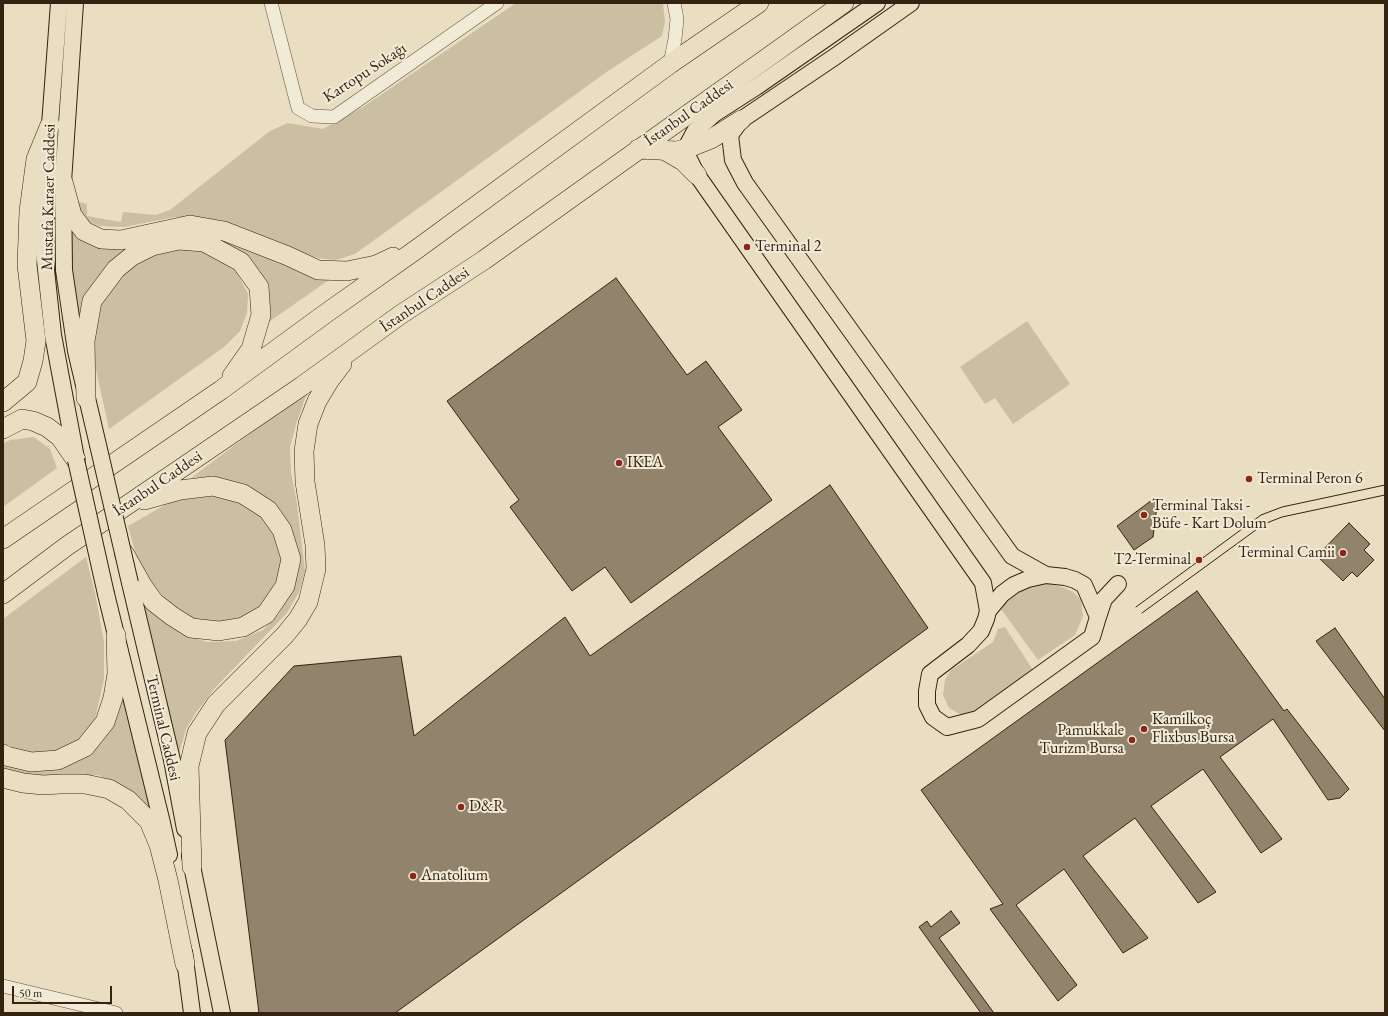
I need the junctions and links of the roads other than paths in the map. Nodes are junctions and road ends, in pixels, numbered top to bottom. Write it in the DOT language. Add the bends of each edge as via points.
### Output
graph roads {
  1 [pos="59,3"];
  2 [pos="75,3"];
  3 [pos="271,3"];
  4 [pos="497,3"];
  5 [pos="674,3"];
  6 [pos="759,3"];
  7 [pos="844,3"];
  8 [pos="877,3"];
  9 [pos="911,3"];
  10 [pos="670,64"];
  11 [pos="741,120"];
  12 [pos="50,125"];
  13 [pos="686,148"];
  14 [pos="638,149"];
  15 [pos="664,150"];
  16 [pos="697,175"];
  17 [pos="63,182"];
  18 [pos="432,238"];
  19 [pos="356,348"];
  20 [pos="221,390"];
  21 [pos="86,398"];
  22 [pos="3,402"];
  23 [pos="3,429"];
  24 [pos="76,460"];
  25 [pos="63,498"];
  26 [pos="127,505"];
  27 [pos="3,534"];
  28 [pos="3,539"];
  29 [pos="67,546"];
  30 [pos="121,547"];
  31 [pos="1046,575"];
  32 [pos="136,584"];
  33 [pos="1084,585"];
  34 [pos="3,594"];
  35 [pos="3,604"];
  36 [pos="988,610"];
  37 [pos="1098,617"];
  38 [pos="116,635"];
  39 [pos="3,754"];
  40 [pos="3,778"];
  41 [pos="192,867"];
  42 [pos="185,964"];
  43 [pos="3,986"];
  44 [pos="116,1013"];
  45 [pos="192,1013"];
  46 [pos="222,1013"];
  1 -- 12 [label="main road, Mustafa Karaer Caddesi"];
  2 -- 17 [label="main road, Mustafa Karaer Caddesi"];
  3 -- 4 [label="street, Kartopu Sokağı" via="298,108 312,116 334,117"];
  5 -- 10 [label="street" via="677,18"];
  6 -- 10 [label="highway"];
  7 -- 14 [label="highway, İstanbul Caddesi"];
  8 -- 13 [label="main road" via="714,114 695,131"];
  9 -- 11 [label="main road"];
  10 -- 18 [label="highway"];
  11 -- 13 [label="highway" via="711,139"];
  11 -- 31 [label="main road" via="730,136 733,160 745,183 1012,556"];
  12 -- 22 [label="highway" via="36,159 29,211 27,265 36,341 33,361 27,382"];
  12 -- 24 [label="main road, Mustafa Karaer Caddesi" via="44,250 53,335"];
  13 -- 15 [label="highway" via="677,151"];
  13 -- 16 [label="main road" via="689,162"];
  14 -- 15 [label="highway"];
  14 -- 19 [label="highway, İstanbul Caddesi"];
  15 -- 16 [label="highway" via="683,161"];
  16 -- 36 [label="main road" via="983,583"];
  17 -- 18 [label="highway" via="72,215 84,231 101,239 121,240 190,225 224,231 318,270 347,271 376,265"];
  17 -- 21 [label="main road, Mustafa Karaer Caddesi" via="64,270"];
  18 -- 20 [label="highway"];
  19 -- 26 [label="highway, İstanbul Caddesi"];
  19 -- 41 [label="highway" via="328,381 316,401 308,424 304,451 305,482 316,568 308,602 285,635 216,704 197,733 189,766"];
  20 -- 21 [label="highway" via="251,349 261,315 259,287 241,262 204,242 179,240 152,246 132,256 116,269 92,301 85,341"];
  20 -- 25 [label="highway"];
  21 -- 30 [label="main road, Mustafa Karaer Caddesi, bridge"];
  23 -- 24 [label="highway" via="22,419 33,421 60,437"];
  24 -- 38 [label="main road, Terminal Caddesi, bridge"];
  25 -- 27 [label="highway"];
  25 -- 28 [label="highway"];
  26 -- 29 [label="highway, İstanbul Caddesi"];
  26 -- 32 [label="highway" via="180,490 213,486 243,494 268,510 282,530 291,559 285,586 266,614 243,627 219,631 191,628 154,602"];
  29 -- 34 [label="highway, İstanbul Caddesi"];
  29 -- 35 [label="highway"];
  30 -- 32 [label="highway, bridge"];
  31 -- 33 [label="main road" via="1065,577"];
  31 -- 36 [label="main road" via="1014,585"];
  32 -- 41 [label="main road, Terminal Caddesi"];
  33 -- 37 [label="main road"];
  33 -- 37 [label="main road" via="1101,588 1118,584 1104,599"];
  36 -- 37 [label="main road" via="981,631 968,645 930,674 927,704 933,717 947,727 978,719 1092,637"];
  38 -- 39 [label="highway" via="113,698 105,722 85,747 58,760 31,762"];
  38 -- 42 [label="main road, Terminal Caddesi" via="162,823 177,896"];
  40 -- 42 [label="highway" via="42,785 86,784 109,789 128,800 150,821 168,880"];
  41 -- 46 [label="main road, Terminal Caddesi"];
  42 -- 45 [label="main road, Terminal Caddesi"];
  43 -- 44 [label="street"];
}
